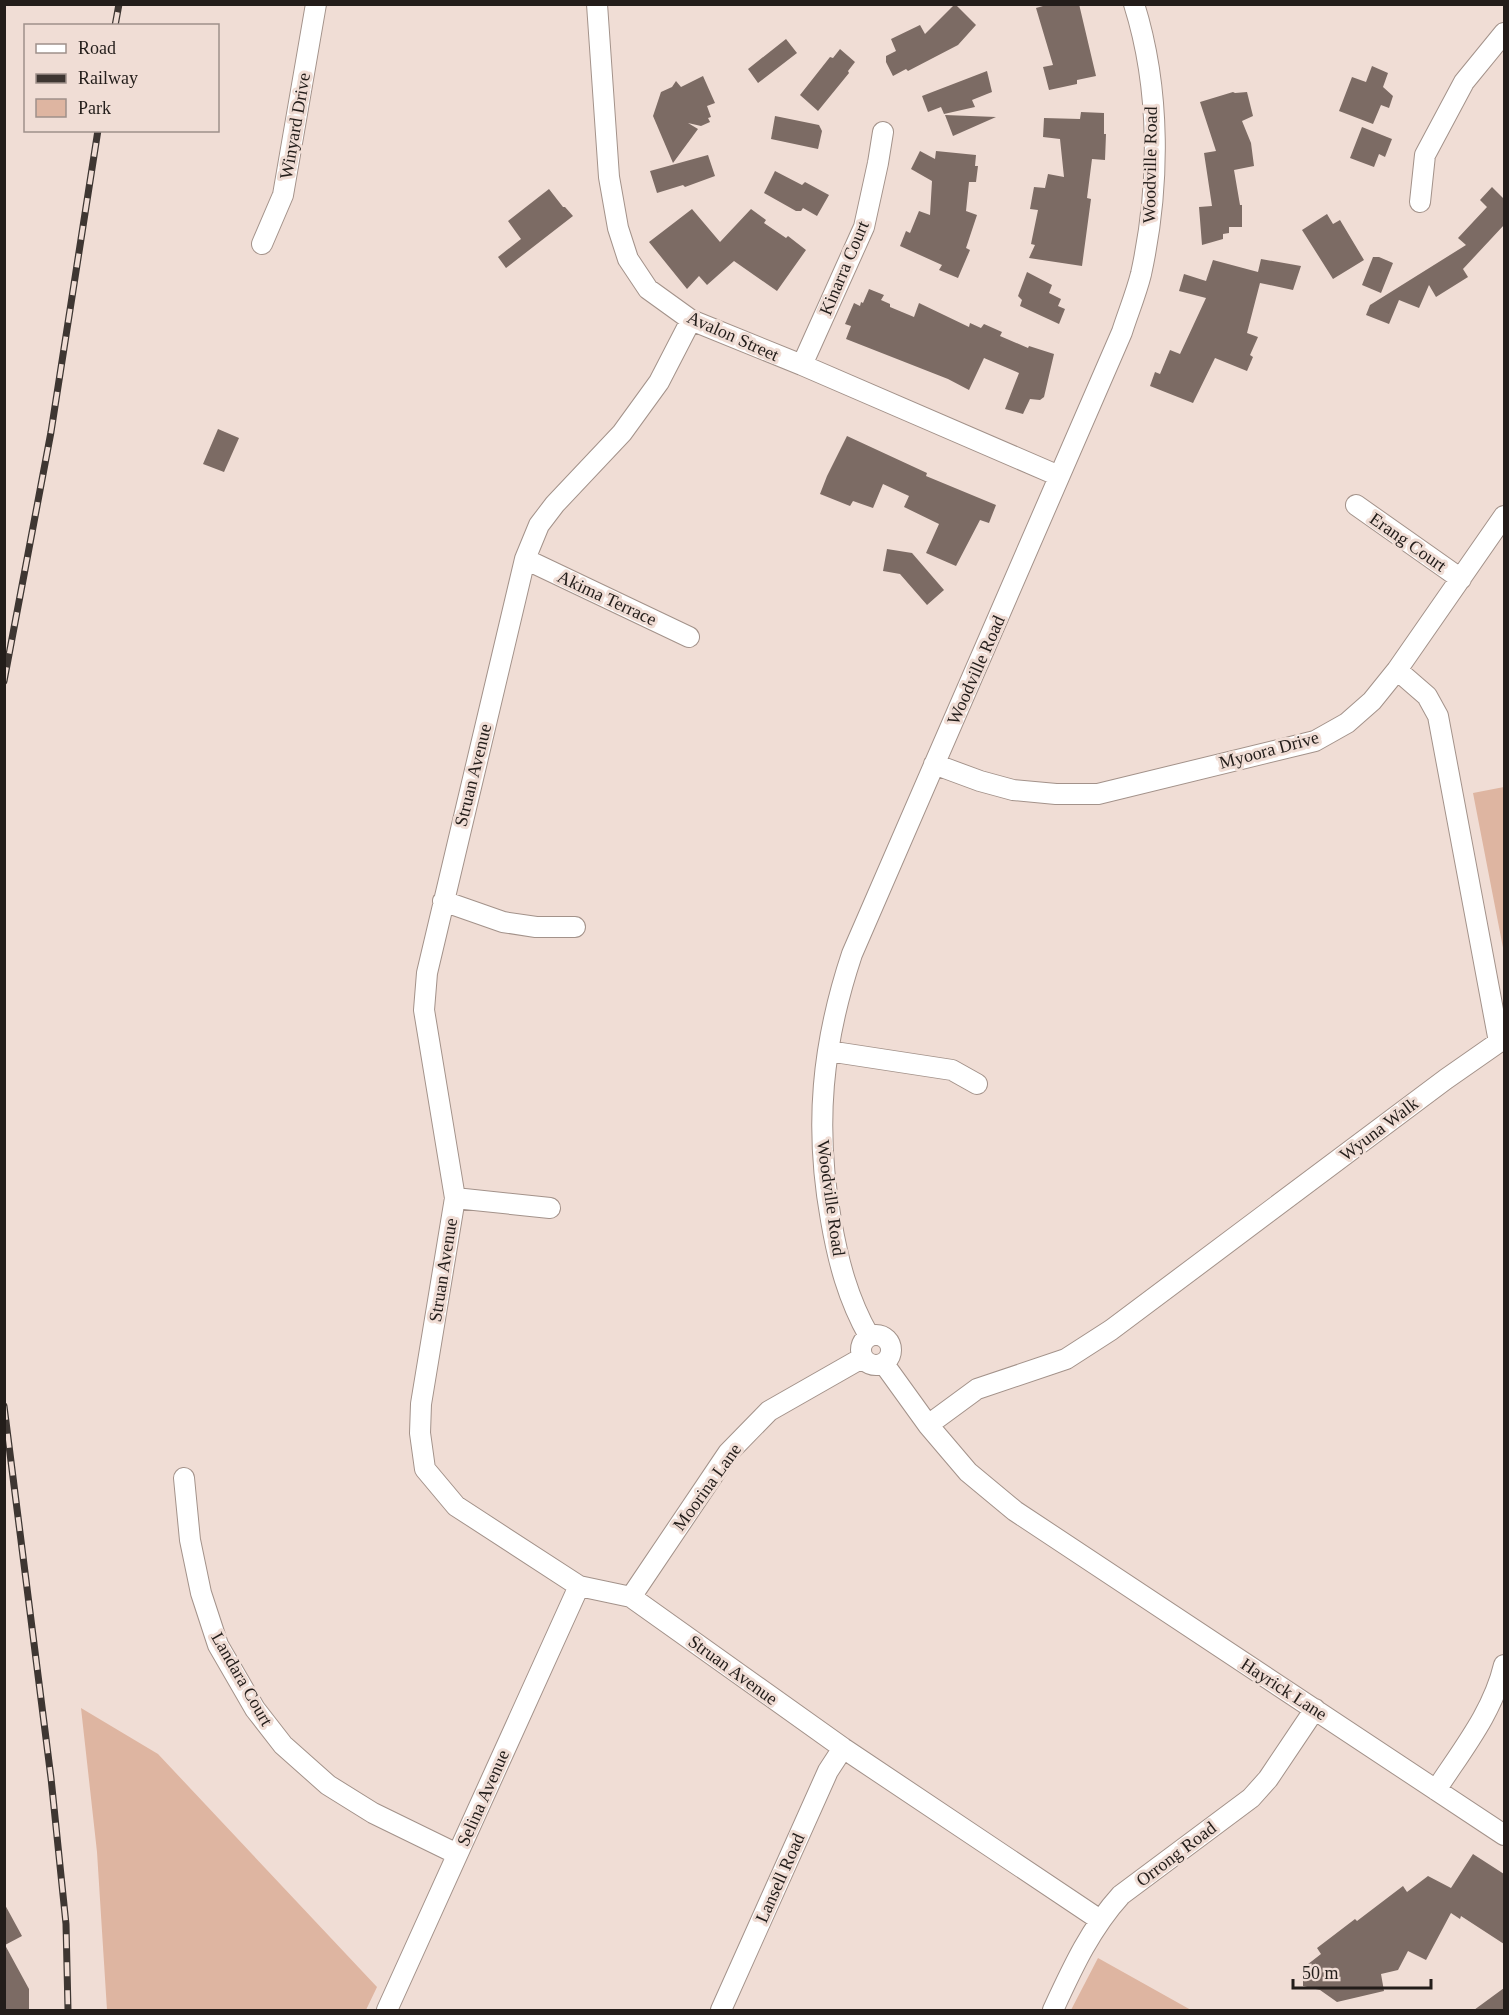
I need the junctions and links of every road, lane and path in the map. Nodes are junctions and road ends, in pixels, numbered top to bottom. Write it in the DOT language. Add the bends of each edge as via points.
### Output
graph roads {
  1 [pos="316,4"];
  2 [pos="597,4"];
  3 [pos="1134,4"];
  4 [pos="1504,33"];
  5 [pos="883,132"];
  6 [pos="1420,202"];
  7 [pos="262,244"];
  8 [pos="691,320"];
  9 [pos="802,365"];
  10 [pos="1059,476"];
  11 [pos="1356,505"];
  12 [pos="1504,516"];
  13 [pos="525,559"];
  14 [pos="1461,579"];
  15 [pos="689,637"];
  16 [pos="1397,670"];
  17 [pos="934,764"];
  18 [pos="443,901"];
  19 [pos="575,927"];
  20 [pos="828,1051"];
  21 [pos="977,1084"];
  22 [pos="455,1198"];
  23 [pos="550,1208"];
  24 [pos="869,1336"];
  25 [pos="862,1358"];
  26 [pos="884,1364"];
  27 [pos="928,1425"];
  28 [pos="184,1478"];
  29 [pos="579,1586"];
  30 [pos="631,1597"];
  31 [pos="1504,1665"];
  32 [pos="1315,1709"];
  33 [pos="843,1748"];
  34 [pos="1436,1790"];
  35 [pos="1504,1835"];
  36 [pos="457,1854"];
  37 [pos="1100,1920"];
  38 [pos="387,2010"];
  39 [pos="721,2010"];
  40 [pos="1053,2010"];
  1 -- 7 [label="street, Winyard Drive" via="283,195"];
  2 -- 8 [label="street, Avalon Street" via="609,177 618,228 628,259 648,289"];
  3 -- 10 [label="street, Woodville Road" via="1155,127 1152,210 1140,276 1122,332"];
  4 -- 6 [label="street" via="1464,82 1425,155"];
  5 -- 9 [label="street, Kinarra Court" via="864,227"];
  8 -- 9 [label="street, Avalon Street"];
  8 -- 13 [label="street, Struan Avenue" via="659,382 622,433 539,525"];
  9 -- 10 [label="street, Avalon Street"];
  10 -- 17 [label="street, Woodville Road"];
  11 -- 14 [label="street, Erang Court"];
  12 -- 14 [label="street, Myoora Drive"];
  13 -- 15 [label="street, Akima Terrace"];
  13 -- 18 [label="street, Struan Avenue"];
  14 -- 16 [label="street, Myoora Drive"];
  16 -- 17 [label="street, Myoora Drive" via="1372,701 1347,723 1315,741 1098,794 1013,790"];
  16 -- 27 [label="street, Wyuna Walk" via="1427,696 1438,716 1499,1042 1111,1330 1066,1359 977,1389"];
  17 -- 20 [label="street, Woodville Road" via="852,954"];
  18 -- 19 [label="street" via="503,922"];
  18 -- 22 [label="street, Struan Avenue" via="427,973 424,1010"];
  20 -- 21 [label="street" via="952,1070"];
  20 -- 24 [label="street, Woodville Road" via="822,1096 822,1160 827,1198 842,1274"];
  22 -- 23 [label="street"];
  22 -- 29 [label="street, Struan Avenue" via="421,1404 425,1469 456,1506"];
  24 -- 25 [label="street" via="861,1344"];
  24 -- 26 [label="street" via="881,1335 889,1341 890,1356"];
  25 -- 26 [label="street" via="869,1364"];
  25 -- 30 [label="street, Moorina Lane" via="769,1411 728,1454"];
  26 -- 27 [label="street"];
  27 -- 32 [label="street, Hayrick Lane" via="968,1472 1015,1511"];
  28 -- 36 [label="street, Landara Court" via="190,1540 201,1593 218,1645 255,1709 283,1745 328,1785 373,1813"];
  29 -- 30 [label="street, Struan Avenue"];
  29 -- 36 [label="street, Selina Avenue"];
  30 -- 33 [label="street, Struan Avenue"];
  31 -- 34 [label="street" via="1484,1718"];
  32 -- 34 [label="street, Hayrick Lane"];
  32 -- 37 [label="street, Orrong Road" via="1261,1789 1121,1895"];
  33 -- 37 [label="street, Struan Avenue"];
  33 -- 39 [label="street, Lansell Road" via="828,1771"];
  34 -- 35 [label="street, Hayrick Lane"];
  36 -- 38 [label="street, Selina Avenue"];
  37 -- 40 [label="street, Orrong Road"];
}
